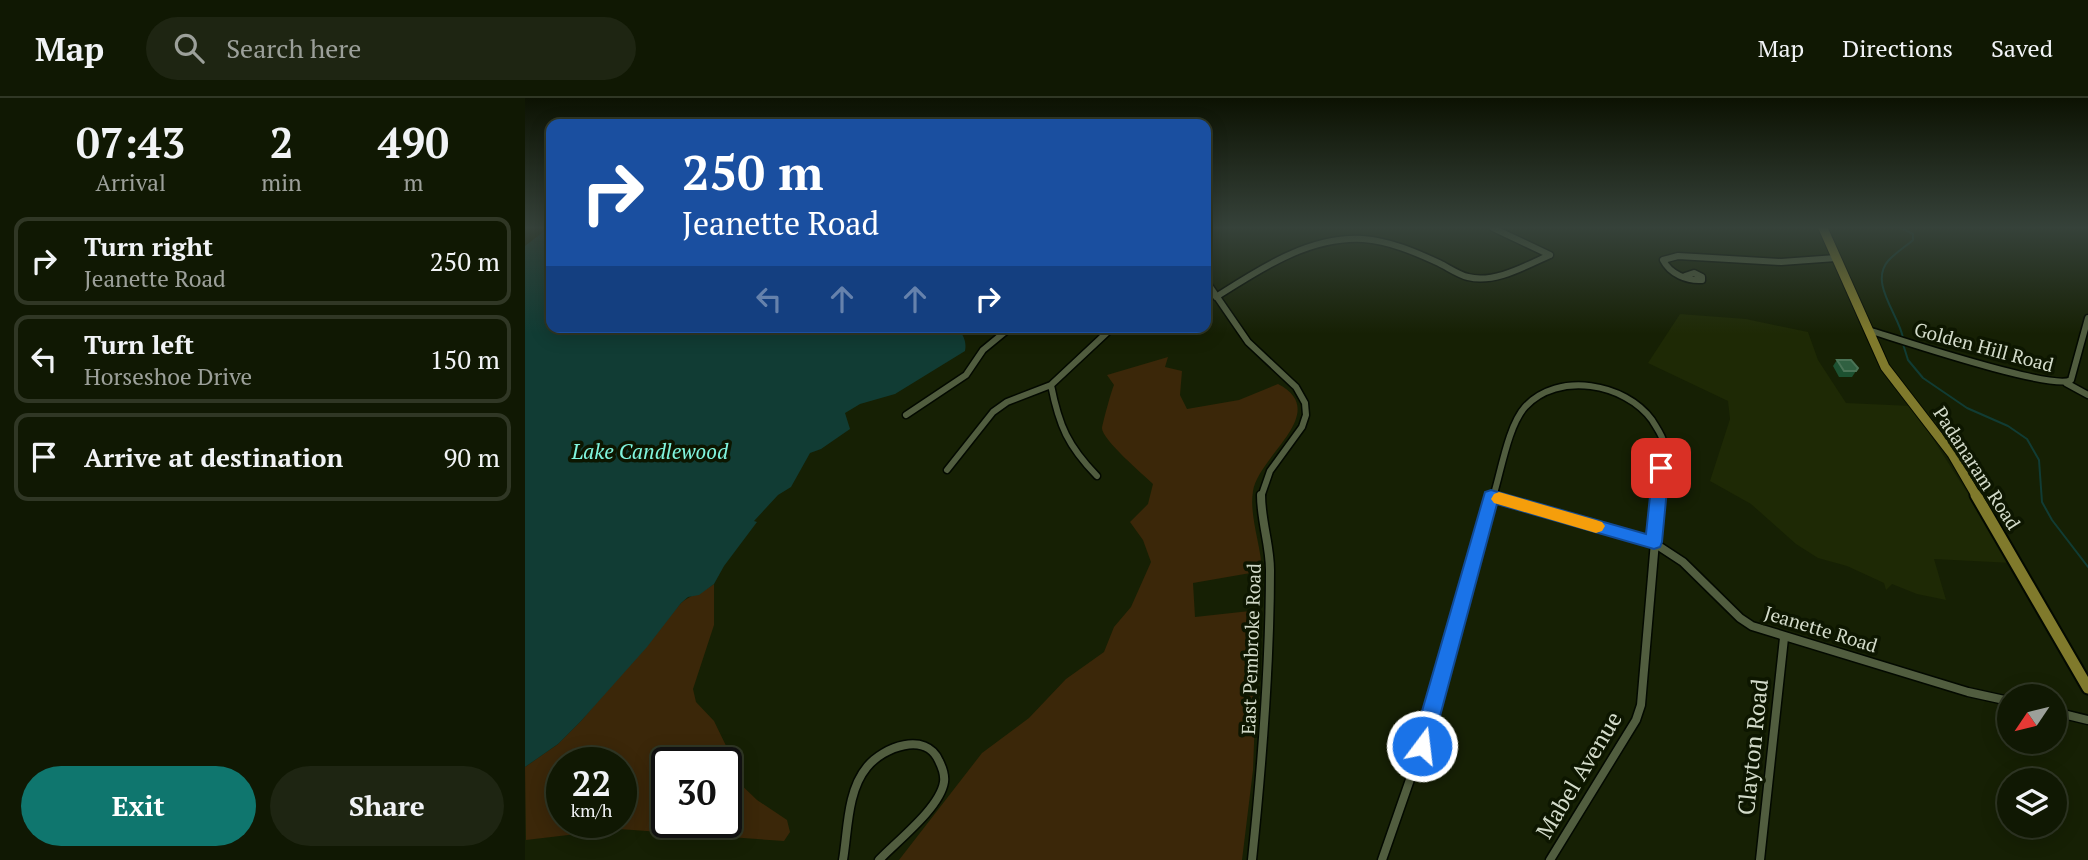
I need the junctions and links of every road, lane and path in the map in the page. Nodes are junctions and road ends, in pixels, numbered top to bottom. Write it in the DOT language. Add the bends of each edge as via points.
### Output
graph roads {
  1 [pos="1271,264"];
  2 [pos="1436,264"];
  3 [pos="1529,264"];
  4 [pos="1665,264"];
  5 [pos="1838,264"];
  6 [pos="1685,276"];
  7 [pos="1211,289"];
  8 [pos="1215,295"];
  9 [pos="1211,297"];
  10 [pos="2088,318"];
  11 [pos="1867,330"];
  12 [pos="1004,333"];
  13 [pos="1107,333"];
  14 [pos="2066,383"];
  15 [pos="1051,385"];
  16 [pos="2088,395"];
  17 [pos="906,415"];
  18 [pos="947,470"];
  19 [pos="1097,476"];
  20 [pos="1491,496"];
  21 [pos="1654,542"];
  22 [pos="1784,638"];
  23 [pos="2088,688"];
  24 [pos="1997,698"];
  25 [pos="2067,715"];
  26 [pos="2088,720"];
  27 [pos="843,860"];
  28 [pos="879,860"];
  29 [pos="1252,860"];
  30 [pos="1382,860"];
  31 [pos="1550,860"];
  32 [pos="1760,860"];
  1 -- 8 [label="street"];
  2 -- 3 [label="street" via="1481,279"];
  4 -- 6 [label="street"];
  5 -- 11 [label="main road, Padanaram Road"];
  7 -- 8 [label="street, East Pembroke Road"];
  8 -- 9 [label="street"];
  8 -- 29 [label="street, East Pembroke Road" via="1238,334 1297,388 1305,403 1304,421 1271,466 1262,487 1270,569 1262,771"];
  10 -- 14 [label="street, Golden Hill Road" via="2071,380"];
  11 -- 14 [label="street, Golden Hill Road" via="2044,381"];
  11 -- 23 [label="main road, Padanaram Road" via="1885,367 1952,454"];
  12 -- 17 [label="street" via="983,350 966,375"];
  13 -- 15 [label="street"];
  14 -- 16 [label="street"];
  15 -- 18 [label="street" via="993,412"];
  15 -- 19 [label="street" via="1058,424 1071,450"];
  20 -- 21 [label="street, Jeanette Road"];
  20 -- 21 [label="street, Mabel Avenue" via="1524,408 1538,395 1583,384 1610,390 1647,413 1664,443"];
  20 -- 30 [label="street" via="1422,746"];
  21 -- 22 [label="street, Jeanette Road" via="1683,562 1740,618"];
  21 -- 31 [label="street, Mabel Avenue" via="1641,705"];
  22 -- 24 [label="street, Jeanette Road"];
  22 -- 32 [label="street, Clayton Road"];
  25 -- 26 [label="street"];
  27 -- 28 [label="street" via="857,785 867,767 882,752 919,744 932,750 940,761 944,781 935,799"];
}
